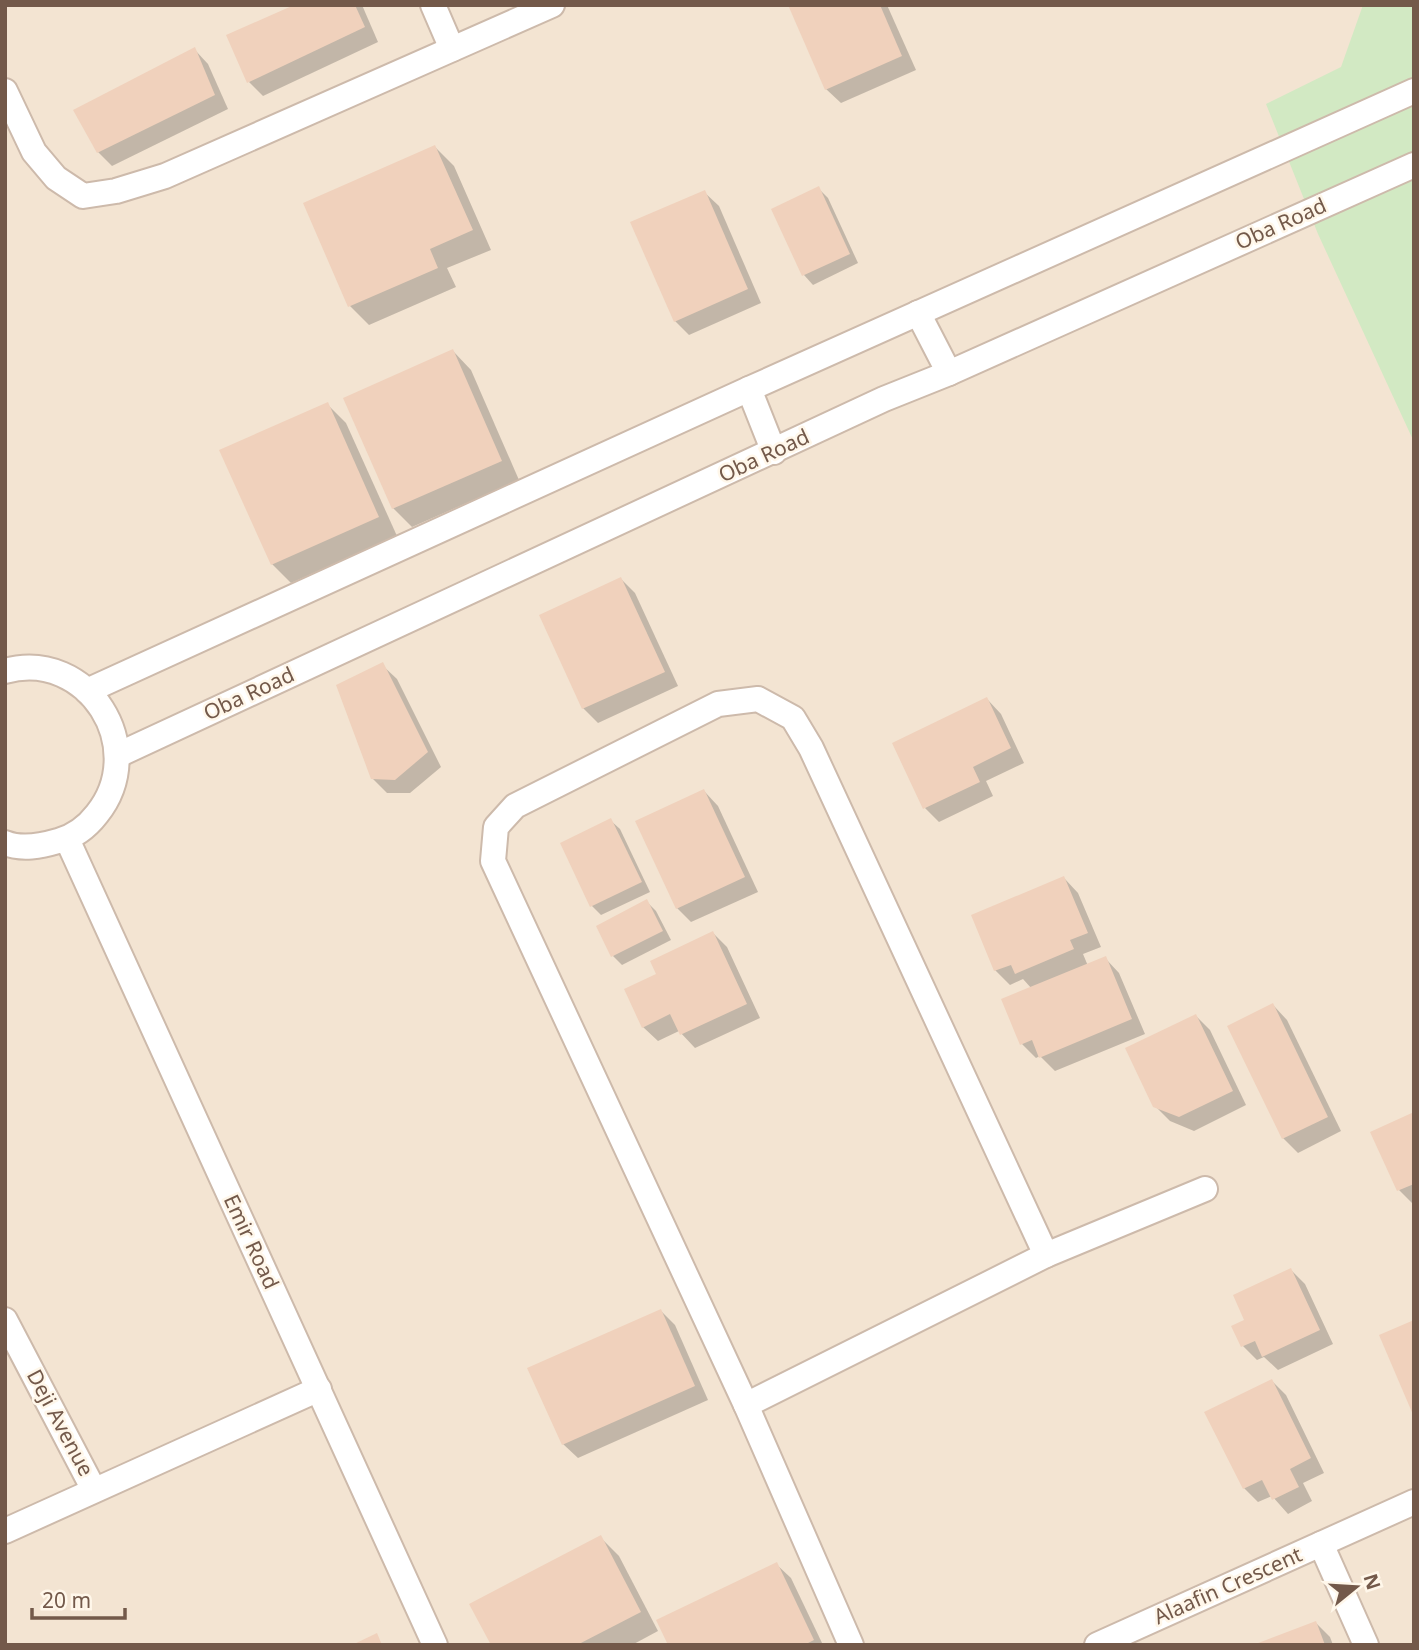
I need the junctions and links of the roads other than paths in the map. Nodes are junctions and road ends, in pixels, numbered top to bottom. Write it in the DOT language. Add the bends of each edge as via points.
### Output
graph roads {
  1 [pos="433,5"];
  2 [pos="552,5"];
  3 [pos="452,49"];
  4 [pos="5,91"];
  5 [pos="1414,91"];
  6 [pos="1414,165"];
  7 [pos="918,313"];
  8 [pos="949,373"];
  9 [pos="749,388"];
  10 [pos="774,452"];
  11 [pos="5,671"];
  12 [pos="87,691"];
  13 [pos="118,754"];
  14 [pos="67,839"];
  15 [pos="5,843"];
  16 [pos="1205,1189"];
  17 [pos="1046,1255"];
  18 [pos="5,1320"];
  19 [pos="318,1389"];
  20 [pos="746,1405"];
  21 [pos="94,1490"];
  22 [pos="1414,1502"];
  23 [pos="5,1531"];
  24 [pos="1321,1544"];
  25 [pos="435,1645"];
  26 [pos="851,1645"];
  27 [pos="1097,1645"];
  28 [pos="1366,1645"];
  1 -- 3 [label="street"];
  2 -- 3 [label="street"];
  3 -- 4 [label="street" via="165,176 83,196 56,178 34,152"];
  5 -- 7 [label="street"];
  6 -- 8 [label="street, Oba Road"];
  7 -- 8 [label="street"];
  7 -- 9 [label="street"];
  8 -- 10 [label="street, Oba Road"];
  9 -- 10 [label="street"];
  9 -- 12 [label="street"];
  10 -- 13 [label="street, Oba Road"];
  11 -- 12 [label="street" via="40,668 63,675"];
  12 -- 13 [label="street" via="113,729"];
  13 -- 14 [label="street" via="115,780 105,804 88,825"];
  14 -- 15 [label="street" via="39,846"];
  14 -- 19 [label="street, Emir Road"];
  16 -- 17 [label="street"];
  17 -- 20 [label="street"];
  17 -- 20 [label="street" via="793,718 758,699 718,704 670,728 515,806 496,827 494,861"];
  18 -- 21 [label="street, Deji Avenue"];
  19 -- 21 [label="street"];
  19 -- 25 [label="street, Emir Road"];
  20 -- 26 [label="street"];
  21 -- 23 [label="street"];
  22 -- 24 [label="street, Alaafin Crescent"];
  24 -- 27 [label="street, Alaafin Crescent"];
  24 -- 28 [label="street, Alaafin Crescent"];
}
